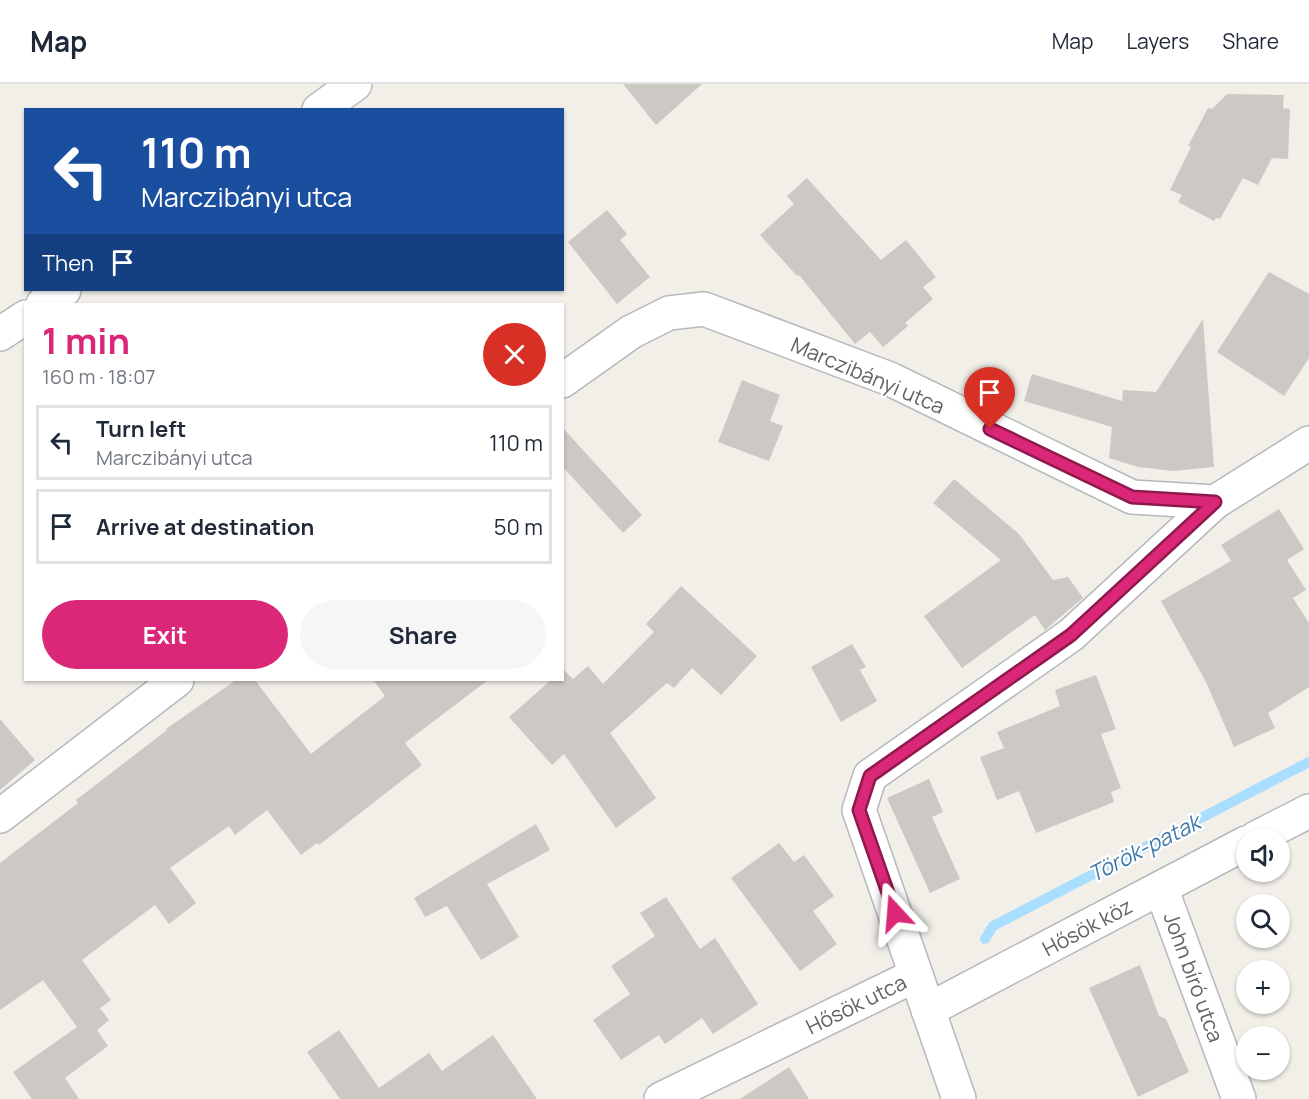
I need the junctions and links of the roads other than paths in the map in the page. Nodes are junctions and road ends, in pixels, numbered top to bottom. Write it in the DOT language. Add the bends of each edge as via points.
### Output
graph roads {
  1 [pos="355,84"];
  2 [pos="322,108"];
  3 [pos="62,291"];
  4 [pos="44,303"];
  5 [pos="24,317"];
  6 [pos="0,334"];
  7 [pos="564,380"];
  8 [pos="1309,443"];
  9 [pos="1215,502"];
  10 [pos="176,681"];
  11 [pos="1309,811"];
  12 [pos="0,816"];
  13 [pos="1276,828"];
  14 [pos="1236,848"];
  15 [pos="1161,888"];
  16 [pos="916,975"];
  17 [pos="928,1010"];
  18 [pos="661,1099"];
  19 [pos="959,1099"];
  20 [pos="1239,1099"];
  1 -- 2 [label="street"];
  3 -- 4 [label="street"];
  5 -- 6 [label="street"];
  7 -- 9 [label="street, Marczibányi utca" via="640,327 669,313 704,309 890,380 1132,497"];
  8 -- 9 [label="street, Hősök utca"];
  9 -- 16 [label="street, Hősök utca" via="1071,635 870,776 859,810"];
  10 -- 12 [label="street"];
  11 -- 13 [label="street"];
  14 -- 15 [label="street, Hősök köz"];
  15 -- 17 [label="street, Hősök köz"];
  15 -- 20 [label="street, John bíró utca"];
  16 -- 17 [label="street"];
  16 -- 18 [label="street, Hősök utca"];
  17 -- 19 [label="street"];
}
